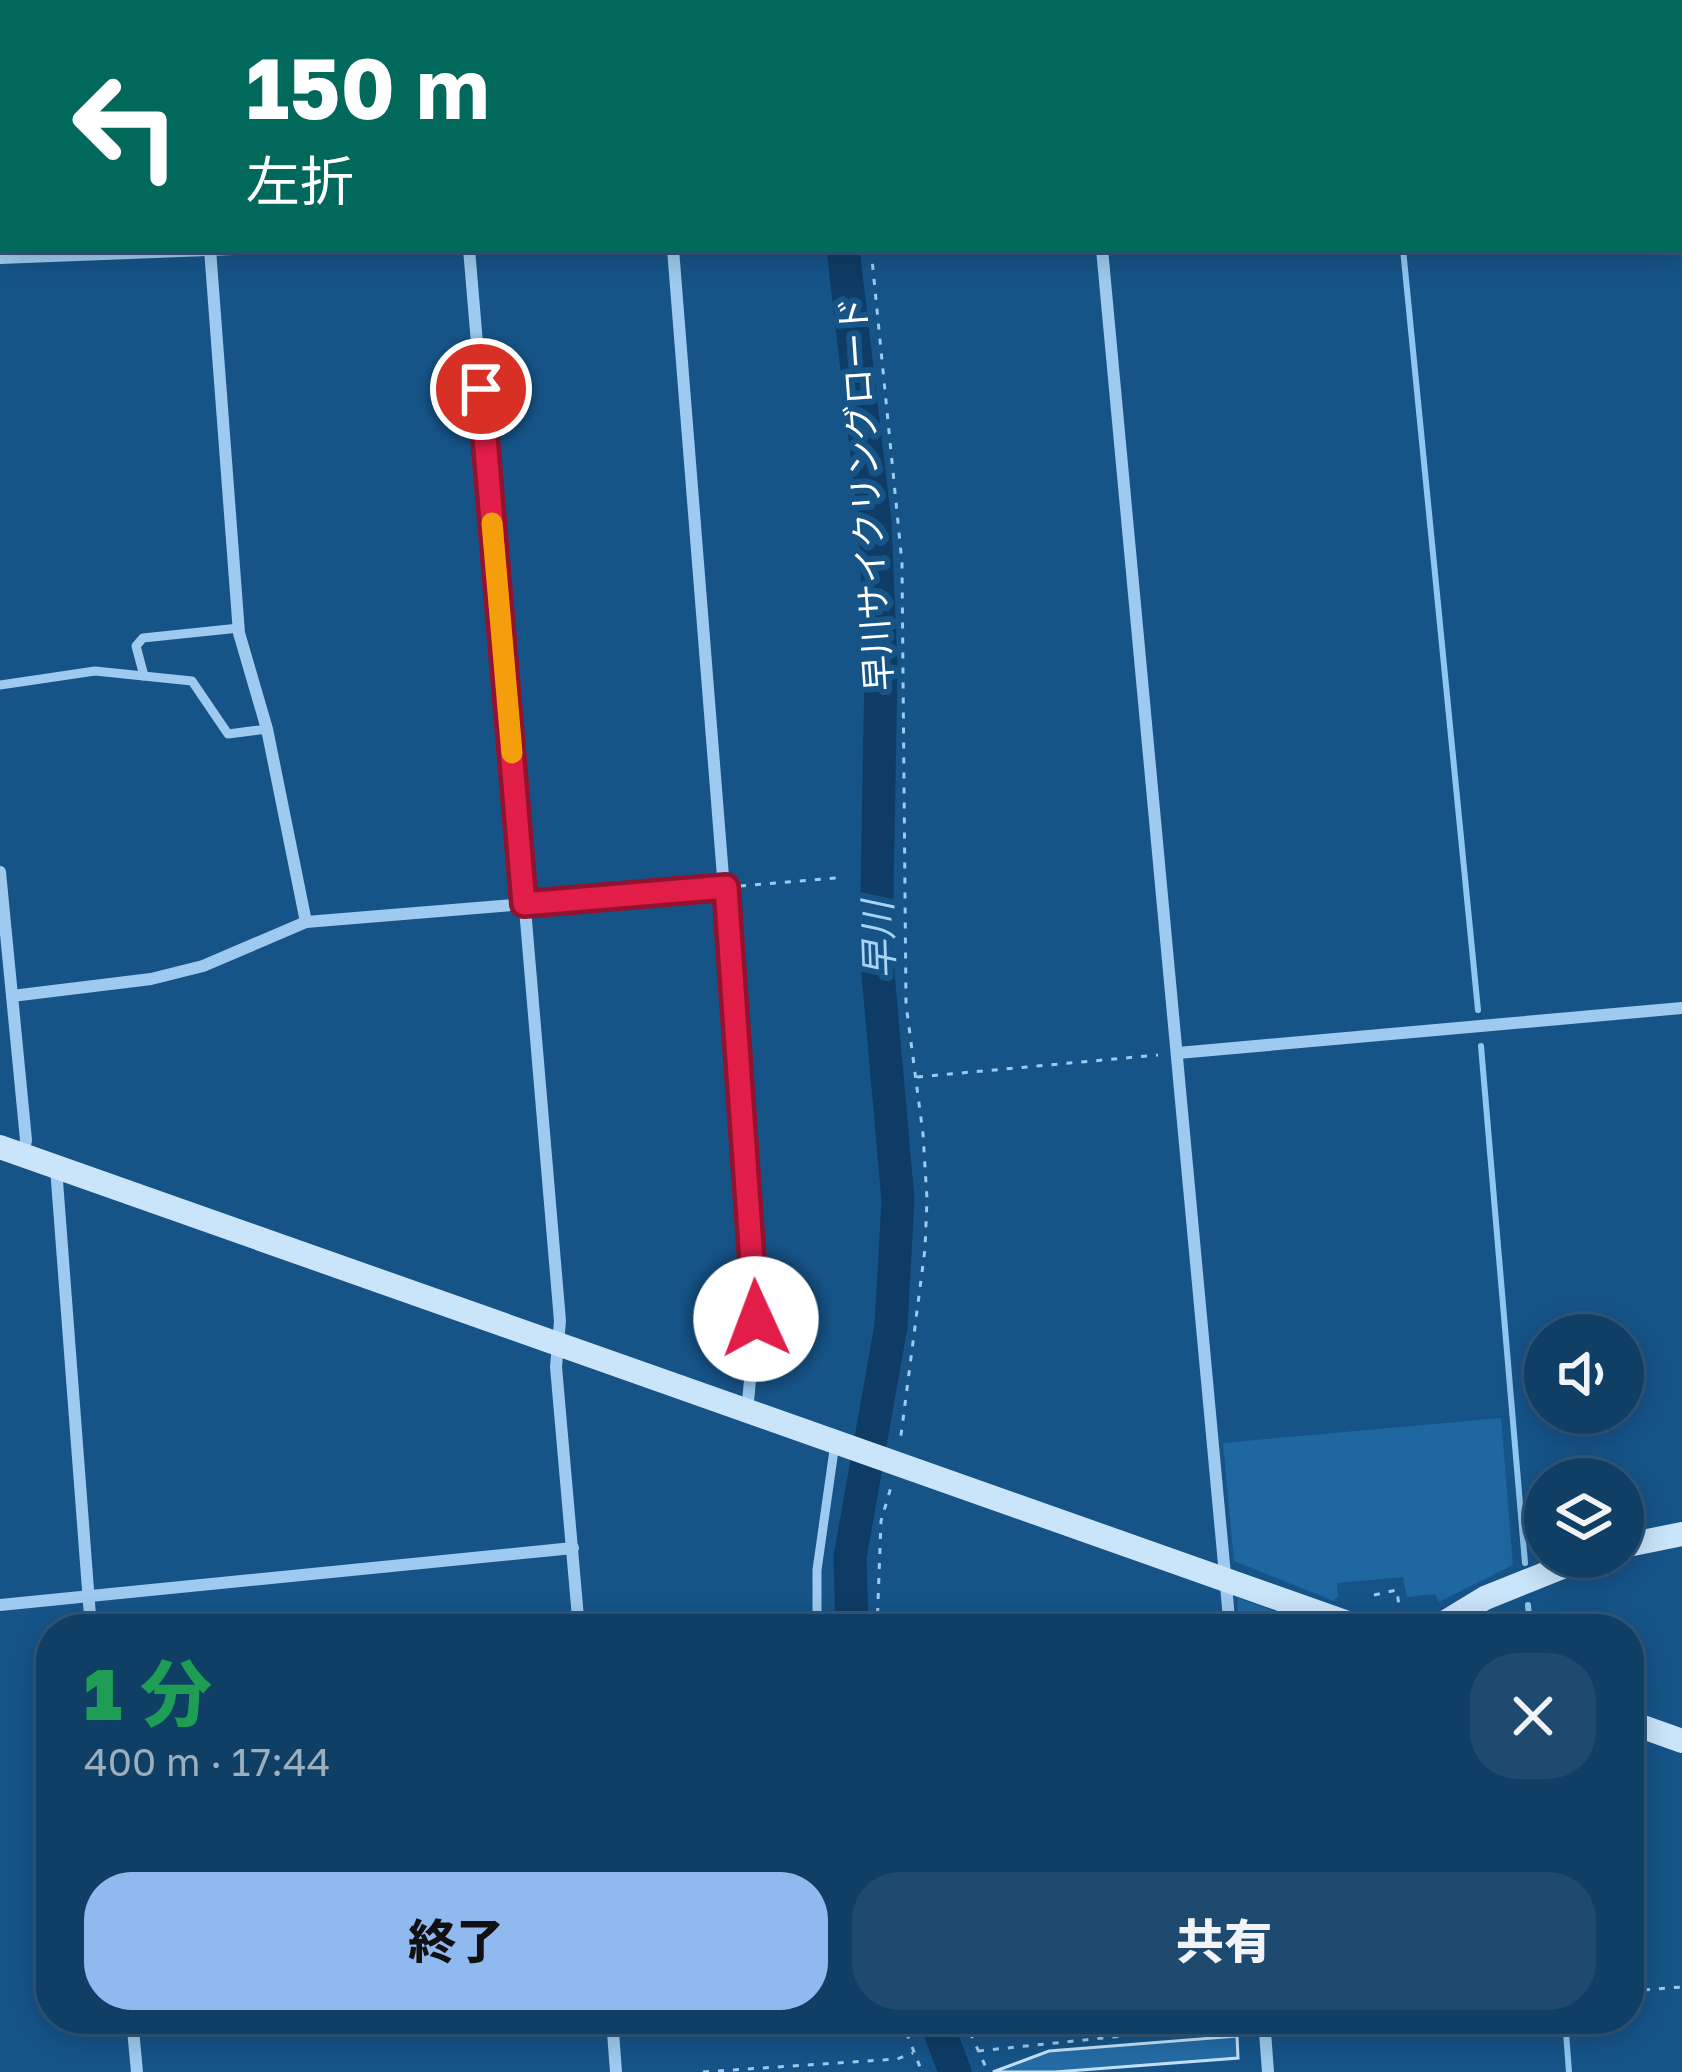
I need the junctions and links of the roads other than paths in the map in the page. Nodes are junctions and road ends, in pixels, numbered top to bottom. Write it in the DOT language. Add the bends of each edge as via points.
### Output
graph roads {
  1 [pos="119,252"];
  2 [pos="210,252"];
  3 [pos="469,252"];
  4 [pos="674,252"];
  5 [pos="1102,252"];
  6 [pos="74,253"];
  7 [pos="0,258"];
  8 [pos="238,628"];
  9 [pos="144,676"];
  10 [pos="0,685"];
  11 [pos="267,729"];
  12 [pos="0,872"];
  13 [pos="726,887"];
  14 [pos="524,904"];
  15 [pos="306,922"];
  16 [pos="12,996"];
  17 [pos="1682,1009"];
  18 [pos="1178,1053"];
  19 [pos="11,1151"];
  20 [pos="56,1168"];
  21 [pos="558,1345"];
  22 [pos="746,1412"];
  23 [pos="838,1443"];
  24 [pos="1682,1534"];
  25 [pos="1644,1542"];
  26 [pos="573,1548"];
  27 [pos="1225,1578"];
  28 [pos="1532,1578"];
  29 [pos="88,1593"];
  30 [pos="0,1605"];
  31 [pos="90,1614"];
  32 [pos="578,1614"];
  33 [pos="817,1614"];
  34 [pos="1229,1614"];
  35 [pos="1324,1614"];
  36 [pos="1461,1614"];
  37 [pos="1644,1727"];
  38 [pos="1682,1741"];
  39 [pos="133,2034"];
  40 [pos="613,2034"];
  41 [pos="1265,2034"];
  42 [pos="137,2072"];
  43 [pos="616,2072"];
  44 [pos="1268,2072"];
  1 -- 6 [label="street"];
  2 -- 8 [label="street"];
  3 -- 14 [label="street"];
  4 -- 13 [label="street"];
  5 -- 18 [label="street"];
  6 -- 7 [label="street"];
  8 -- 9 [label="lane" via="143,638 136,646"];
  8 -- 11 [label="street"];
  9 -- 10 [label="lane" via="94,671"];
  9 -- 11 [label="lane" via="192,681 227,734"];
  11 -- 15 [label="street"];
  12 -- 16 [label="street"];
  13 -- 14 [label="lane"];
  13 -- 22 [label="street" via="756,1293"];
  14 -- 15 [label="street"];
  14 -- 21 [label="street"];
  15 -- 16 [label="street" via="203,966"];
  16 -- 19 [label="street" via="26,1140"];
  17 -- 18 [label="street"];
  18 -- 27 [label="street"];
  19 -- 20 [label="street"];
  20 -- 21 [label="street"];
  20 -- 29 [label="street"];
  21 -- 22 [label="street"];
  21 -- 26 [label="street"];
  22 -- 23 [label="street"];
  23 -- 27 [label="street"];
  23 -- 33 [label="lane"];
  24 -- 25 [label="street"];
  26 -- 29 [label="street"];
  26 -- 32 [label="street"];
  27 -- 34 [label="street"];
  27 -- 35 [label="street"];
  28 -- 36 [label="street"];
  29 -- 30 [label="street"];
  29 -- 31 [label="street"];
  37 -- 38 [label="street"];
  39 -- 42 [label="street"];
  40 -- 43 [label="street"];
  41 -- 44 [label="street"];
}
